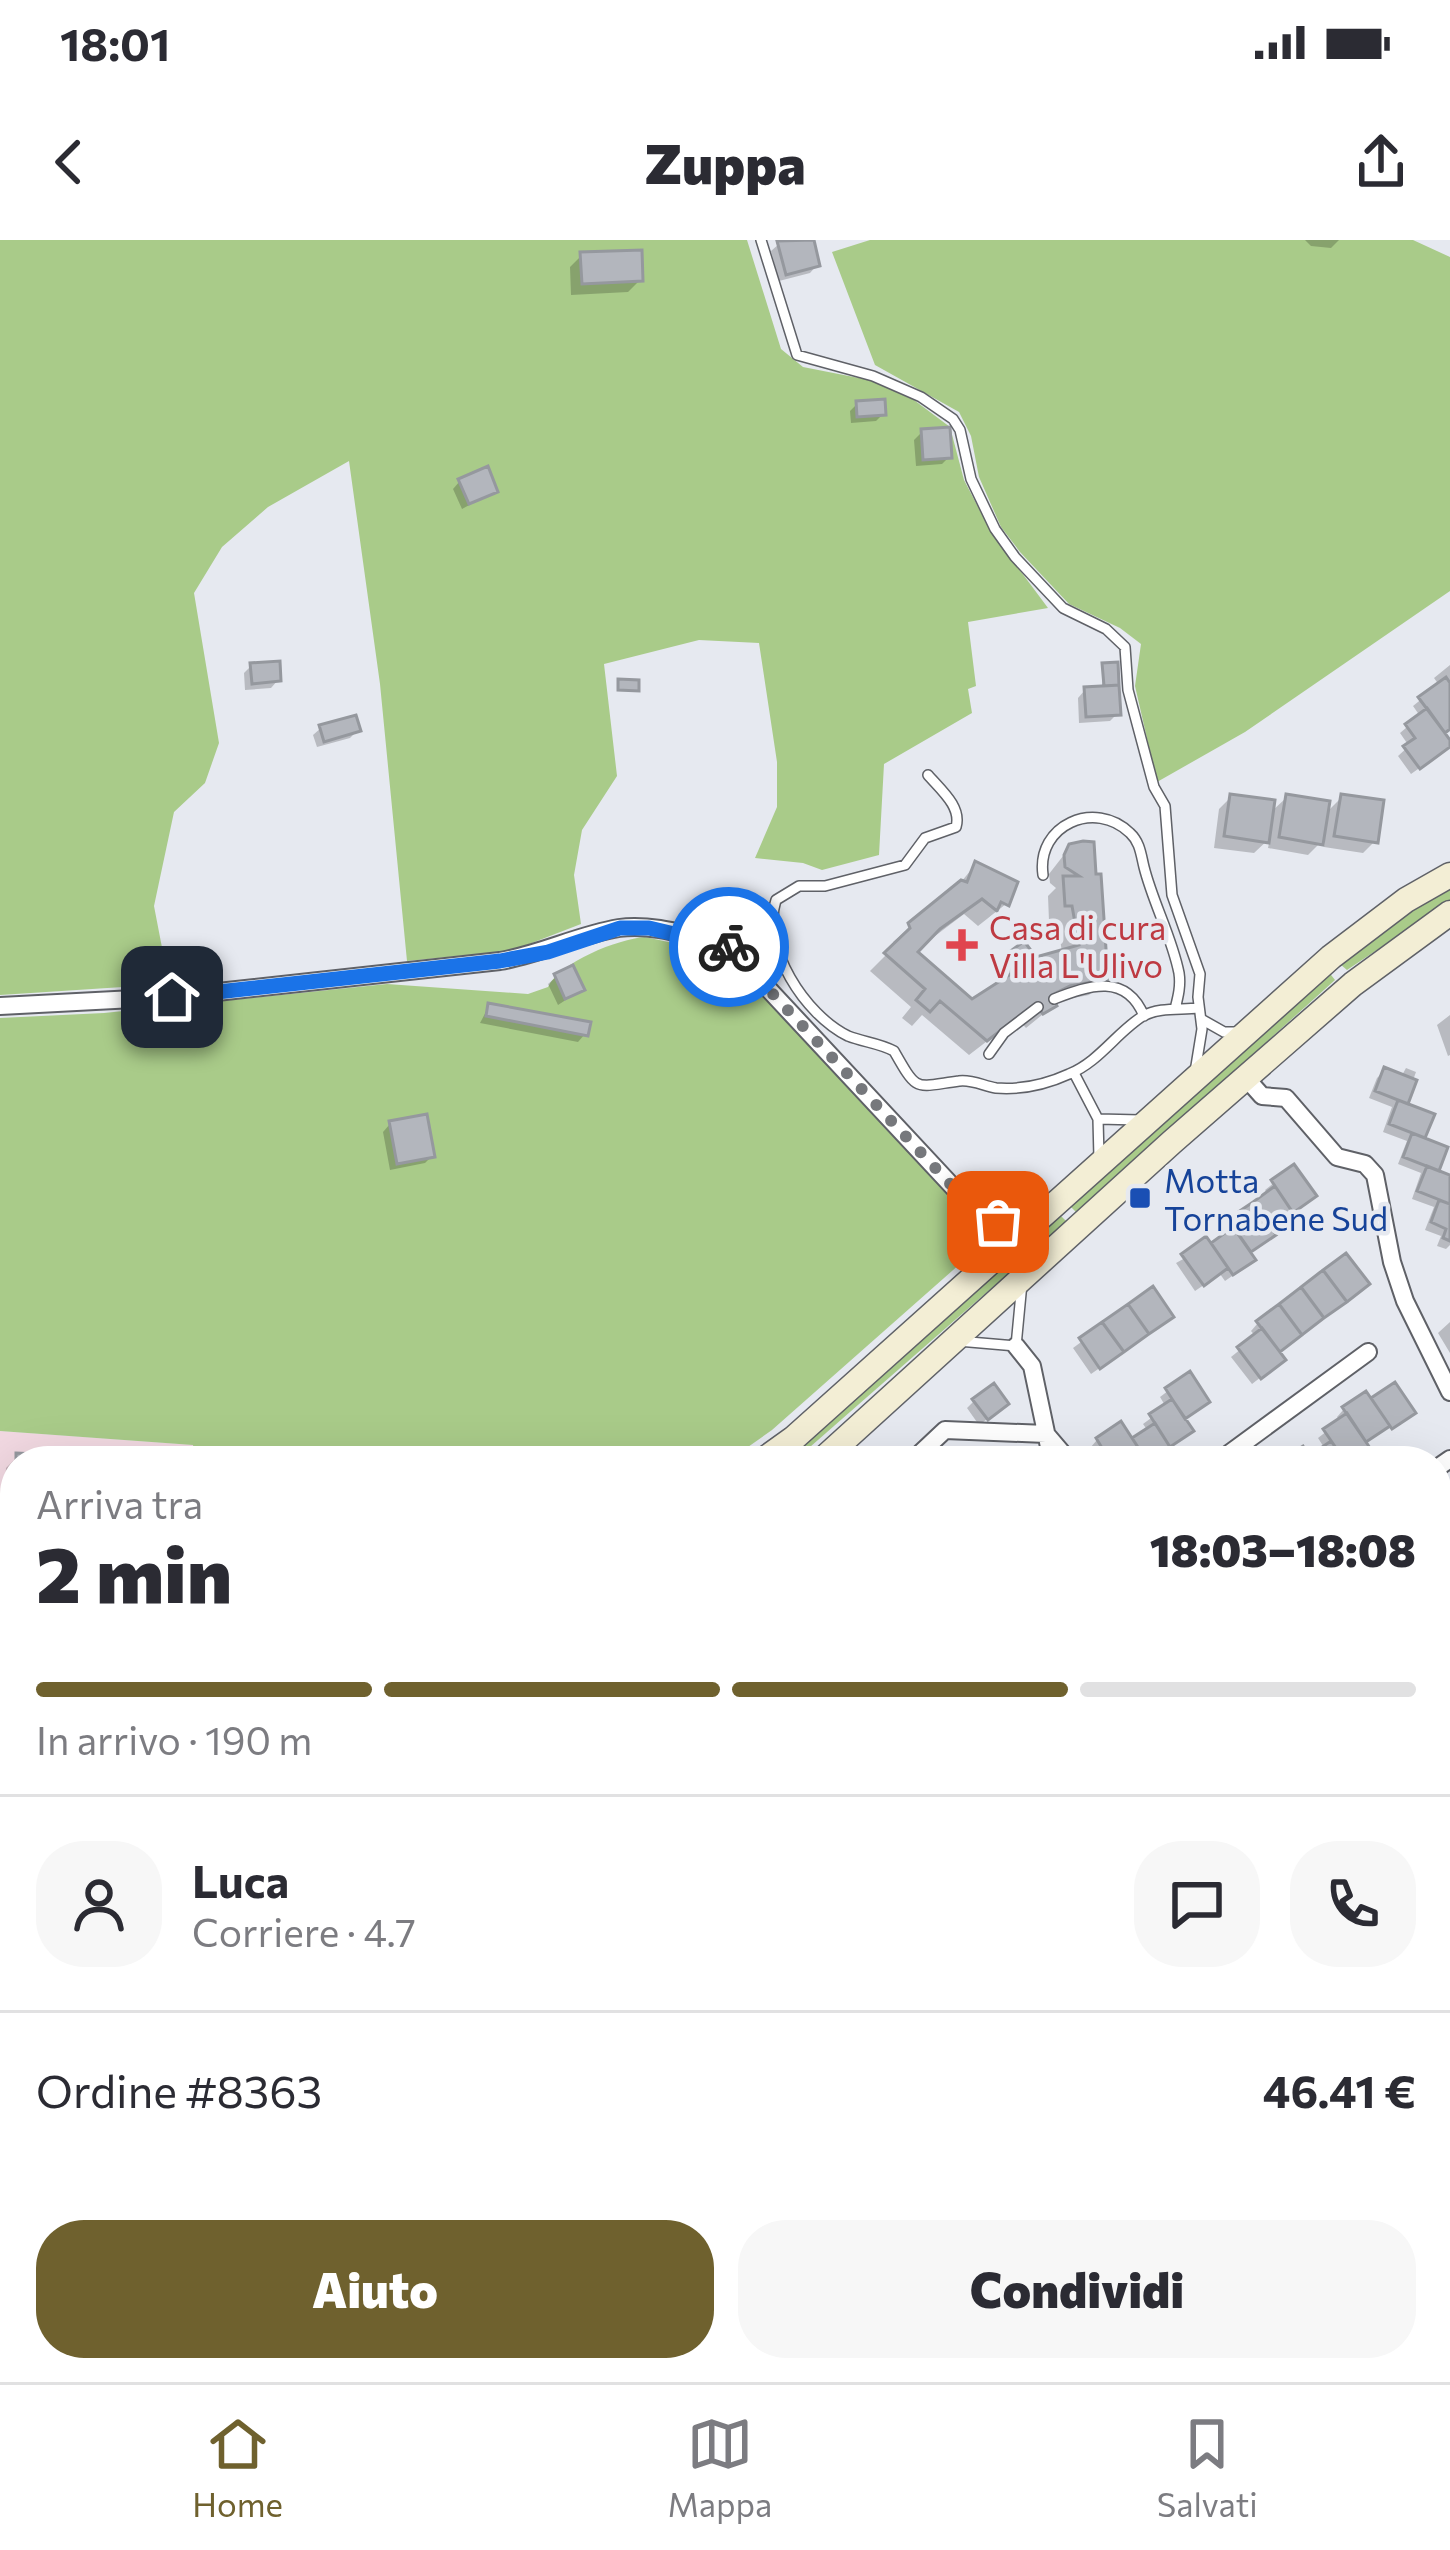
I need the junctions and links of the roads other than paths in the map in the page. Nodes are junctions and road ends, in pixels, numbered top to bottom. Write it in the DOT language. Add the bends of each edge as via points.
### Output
graph roads {
  1 [pos="761,240"];
  2 [pos="928,776"];
  3 [pos="1043,875"];
  4 [pos="1450,875"];
  5 [pos="1450,913"];
  6 [pos="1054,999"];
  7 [pos="0,1006"];
  8 [pos="1038,1007"];
  9 [pos="1174,1009"];
  10 [pos="1200,1013"];
  11 [pos="1144,1016"];
  12 [pos="1248,1031"];
  13 [pos="989,1054"];
  14 [pos="1074,1073"];
  15 [pos="1246,1078"];
  16 [pos="1194,1079"];
  17 [pos="1098,1119"];
  18 [pos="1149,1119"];
  19 [pos="1098,1165"];
  20 [pos="967,1202"];
  21 [pos="1035,1222"];
  22 [pos="1023,1278"];
  23 [pos="971,1280"];
  24 [pos="953,1341"];
  25 [pos="1016,1346"];
  26 [pos="1368,1352"];
  27 [pos="1450,1392"];
  28 [pos="1046,1434"];
  29 [pos="783,1446"];
  30 [pos="838,1446"];
  31 [pos="928,1446"];
  32 [pos="1049,1446"];
  33 [pos="1056,1446"];
  34 [pos="1240,1446"];
  1 -- 10 [label="lane" via="797,355 873,376 953,419 971,479 1015,557 1063,608 1125,647 1128,690 1165,806 1172,895 1200,974"];
  2 -- 14 [label="lane" via="956,808 956,827 925,838 905,865 787,889 770,918 779,958 829,1023 894,1051 917,1084 1022,1088"];
  3 -- 9 [label="lane" via="1048,838 1063,824 1110,821 1129,832 1180,975"];
  4 -- 12 [label="main road" via="1387,914"];
  5 -- 15 [label="main road"];
  6 -- 11 [label="lane" via="1115,986"];
  7 -- 20 [label="street" via="172,997 500,961 620,928 649,928 733,950"];
  8 -- 13 [label="lane"];
  9 -- 10 [label="lane"];
  9 -- 11 [label="lane"];
  10 -- 12 [label="lane" via="1224,1032"];
  10 -- 16 [label="lane"];
  11 -- 14 [label="lane"];
  12 -- 16 [label="main road"];
  14 -- 17 [label="lane"];
  15 -- 22 [label="main road"];
  15 -- 27 [label="street" via="1262,1096 1286,1098 1337,1156 1375,1174 1405,1301"];
  16 -- 18 [label="main road"];
  17 -- 18 [label="lane"];
  17 -- 19 [label="lane"];
  18 -- 19 [label="main road"];
  19 -- 21 [label="main road"];
  20 -- 21 [label="street" via="998,1222"];
  20 -- 23 [label="street" via="987,1246"];
  21 -- 23 [label="main road"];
  22 -- 24 [label="main road"];
  22 -- 25 [label="lane"];
  23 -- 29 [label="main road"];
  24 -- 25 [label="lane"];
  24 -- 30 [label="main road"];
  25 -- 28 [label="street" via="1032,1366"];
  26 -- 34 [label="street"];
  28 -- 31 [label="street" via="945,1430"];
  28 -- 32 [label="street"];
  28 -- 33 [label="street"];
}
